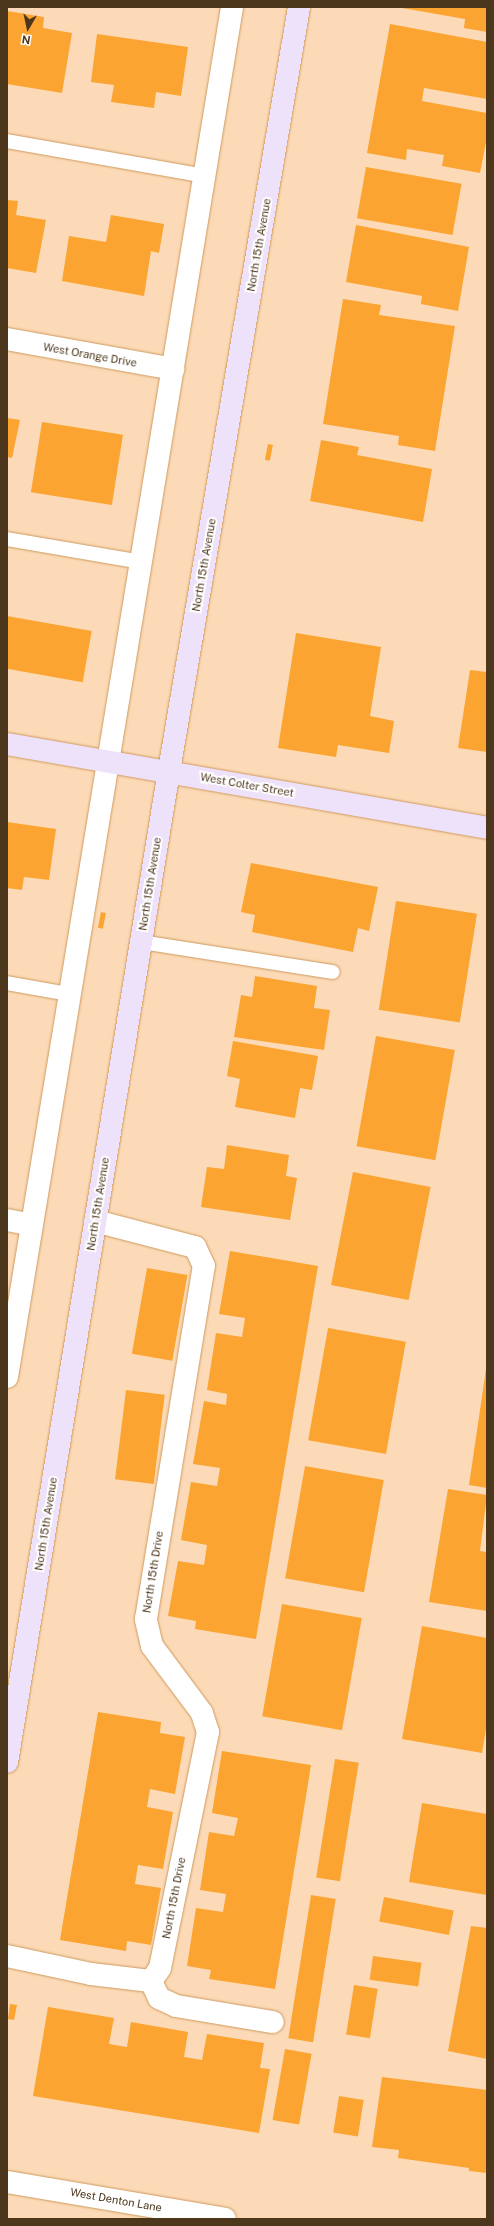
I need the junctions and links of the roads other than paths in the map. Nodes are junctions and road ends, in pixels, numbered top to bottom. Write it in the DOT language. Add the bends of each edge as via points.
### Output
graph roads {
  1 [pos="232,7"];
  2 [pos="299,7"];
  3 [pos="7,141"];
  4 [pos="205,176"];
  5 [pos="7,339"];
  6 [pos="173,369"];
  7 [pos="7,539"];
  8 [pos="142,562"];
  9 [pos="7,744"];
  10 [pos="109,761"];
  11 [pos="169,771"];
  12 [pos="487,828"];
  13 [pos="141,942"];
  14 [pos="333,972"];
  15 [pos="7,983"];
  16 [pos="69,994"];
  17 [pos="7,1220"];
  18 [pos="95,1220"];
  19 [pos="32,1225"];
  20 [pos="7,1377"];
  21 [pos="7,1762"];
  22 [pos="7,1956"];
  23 [pos="151,1981"];
  24 [pos="273,2022"];
  25 [pos="7,2182"];
  26 [pos="225,2219"];
  1 -- 4 [label="street"];
  2 -- 11 [label="street, North 15th Avenue"];
  3 -- 4 [label="lane"];
  4 -- 6 [label="street"];
  5 -- 6 [label="street, West Orange Drive"];
  6 -- 8 [label="street"];
  7 -- 8 [label="lane"];
  8 -- 10 [label="street"];
  9 -- 10 [label="street, West Colter Street"];
  10 -- 11 [label="street, West Colter Street"];
  10 -- 16 [label="street"];
  11 -- 12 [label="street, West Colter Street"];
  11 -- 13 [label="street, North 15th Avenue"];
  13 -- 14 [label="lane"];
  13 -- 18 [label="street, North 15th Avenue"];
  15 -- 16 [label="lane"];
  16 -- 19 [label="street"];
  17 -- 19 [label="street"];
  18 -- 21 [label="street, North 15th Avenue"];
  18 -- 23 [label="street, North 15th Drive" via="194,1247 204,1266 146,1619 152,1646 202,1713 208,1732 160,1968"];
  19 -- 20 [label="street"];
  22 -- 23 [label="street" via="91,1974"];
  23 -- 24 [label="street" via="159,1998 176,2006"];
  25 -- 26 [label="street, West Denton Lane"];
}
